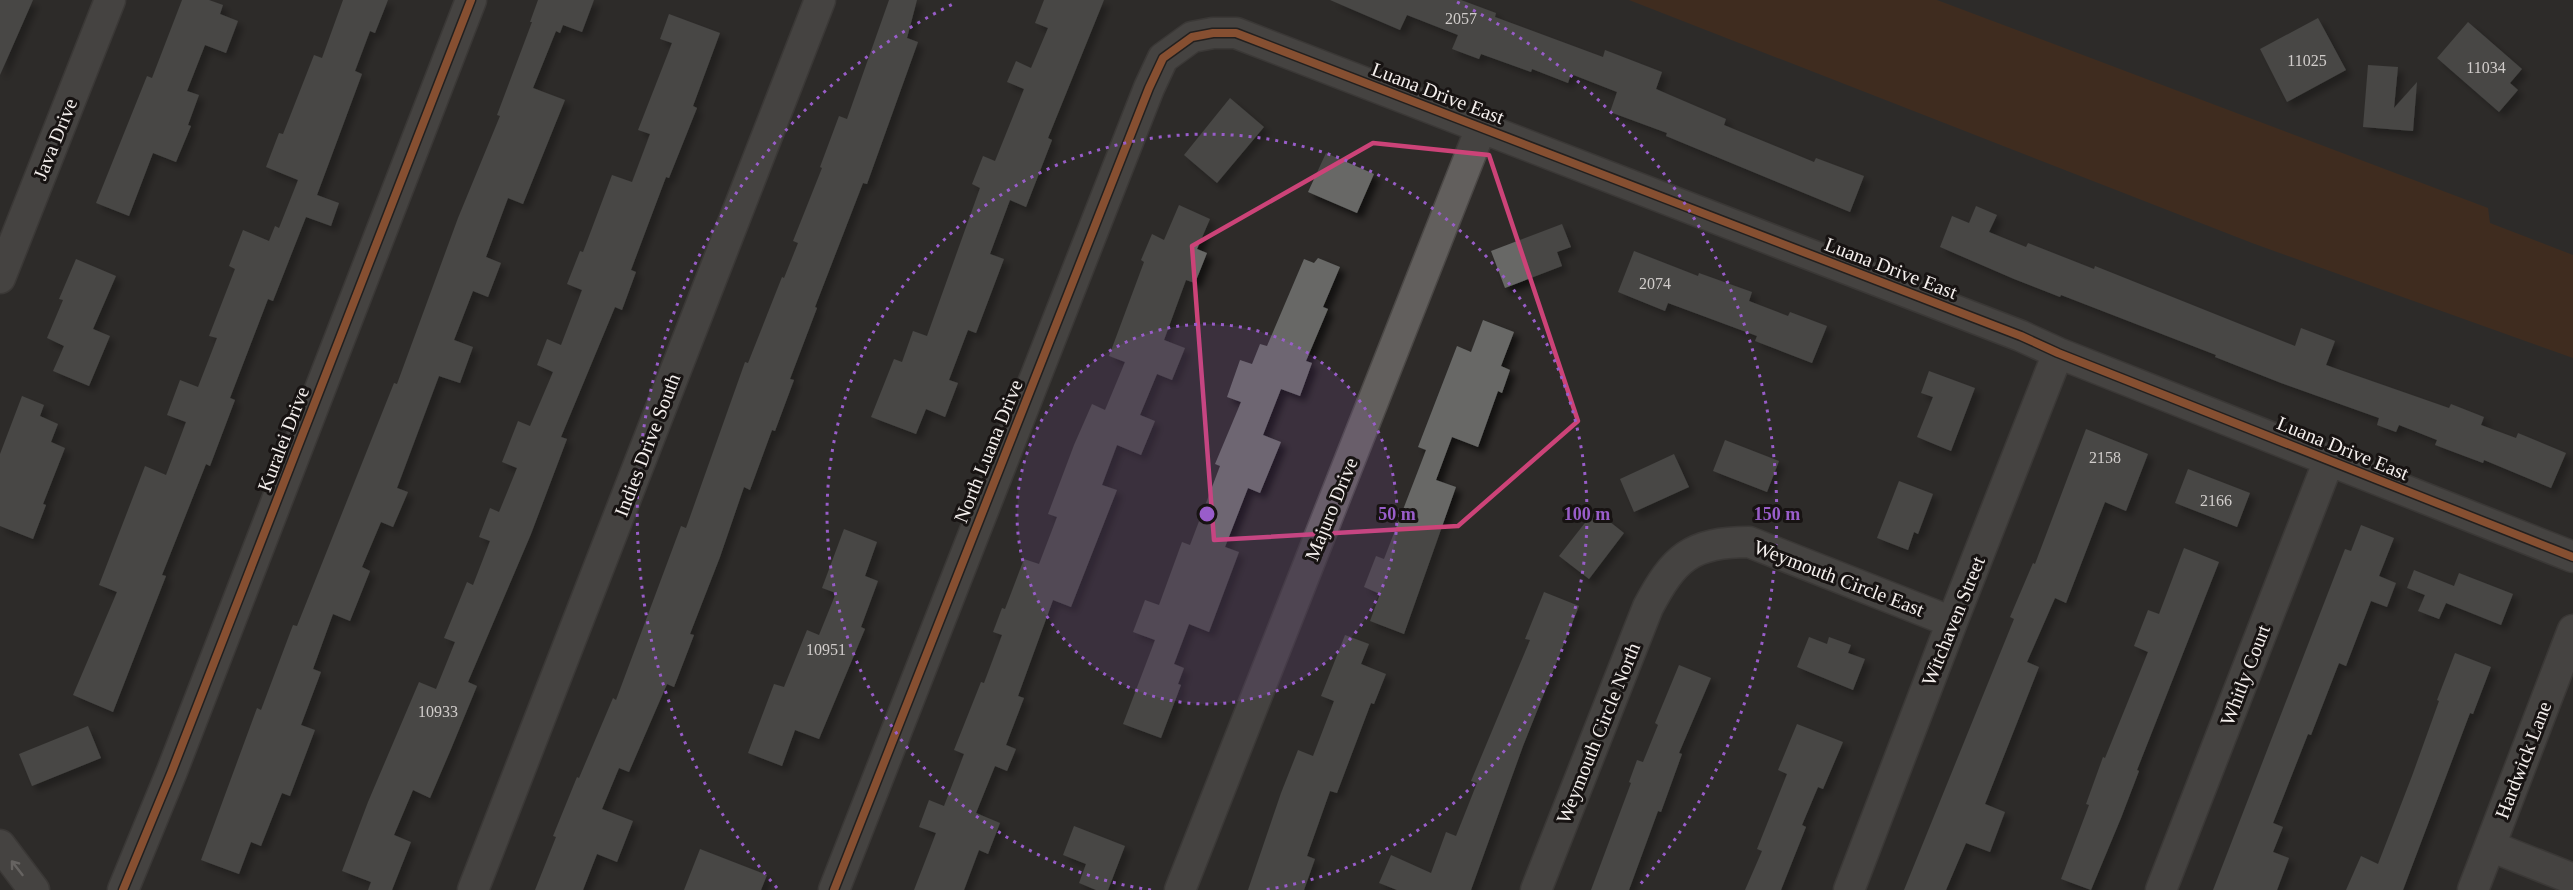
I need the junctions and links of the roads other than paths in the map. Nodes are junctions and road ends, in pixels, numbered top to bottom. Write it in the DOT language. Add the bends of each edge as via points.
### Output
graph roads {
  1 [pos="110,0"];
  2 [pos="471,0"];
  3 [pos="820,0"];
  4 [pos="1192,37"];
  5 [pos="1481,128"];
  6 [pos="0,278"];
  7 [pos="2058,353"];
  8 [pos="2329,460"];
  9 [pos="2573,557"];
  10 [pos="1664,577"];
  11 [pos="1952,622"];
  12 [pos="2573,630"];
  13 [pos="0,845"];
  14 [pos="2490,846"];
  15 [pos="2573,879"];
  16 [pos="34,890"];
  17 [pos="123,890"];
  18 [pos="473,890"];
  19 [pos="834,890"];
  20 [pos="1180,890"];
  21 [pos="1536,890"];
  22 [pos="1849,890"];
  23 [pos="2161,890"];
  24 [pos="2473,890"];
  1 -- 6 [label="street, Java Drive"];
  2 -- 17 [label="street, Kuralei Drive"];
  3 -- 18 [label="street, Indies Drive South"];
  4 -- 5 [label="street, Luana Drive East" via="1236,33"];
  4 -- 19 [label="street, North Luana Drive" via="1163,58 1149,88"];
  5 -- 7 [label="street, Luana Drive East"];
  5 -- 20 [label="street, Majuro Drive"];
  7 -- 8 [label="street, Luana Drive East"];
  7 -- 11 [label="street, Witchaven Street"];
  8 -- 9 [label="street, Luana Drive East"];
  8 -- 23 [label="street, Whitly Court"];
  10 -- 11 [label="street, Weymouth Circle East" via="1686,556 1704,546 1749,542"];
  10 -- 21 [label="street, Weymouth Circle North" via="1599,726"];
  11 -- 22 [label="street, Witchaven Street"];
  12 -- 14 [label="street, Hardwick Lane"];
  16 -- 13 [label="street, one-way"];
  14 -- 15 [label="street"];
  14 -- 24 [label="street, Hardwick Lane"];
}
